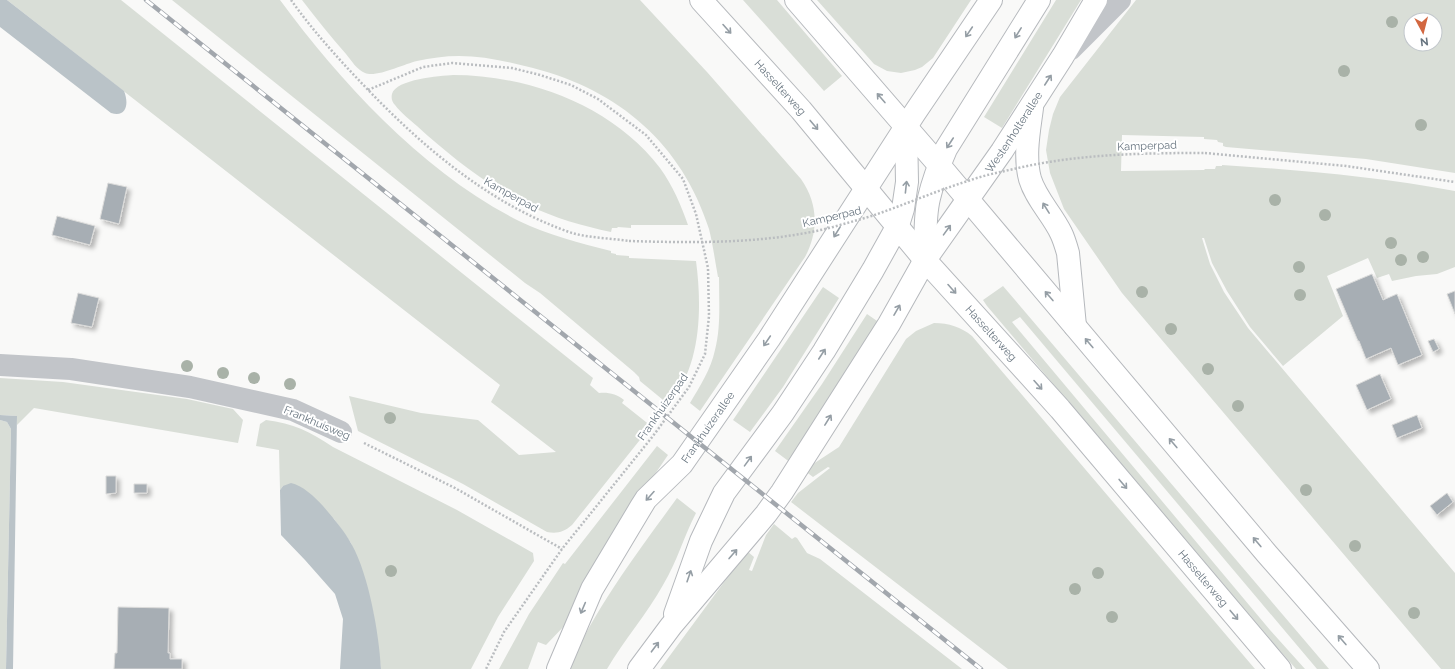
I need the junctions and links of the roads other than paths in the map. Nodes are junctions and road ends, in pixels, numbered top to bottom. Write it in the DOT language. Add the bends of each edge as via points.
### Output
graph roads {
  1 [pos="701,0"];
  2 [pos="796,0"];
  3 [pos="991,0"];
  4 [pos="1039,0"];
  5 [pos="1096,0"];
  6 [pos="1120,0"];
  7 [pos="1063,56"];
  8 [pos="1033,103"];
  9 [pos="906,127"];
  10 [pos="939,165"];
  11 [pos="867,188"];
  12 [pos="968,200"];
  13 [pos="898,225"];
  14 [pos="925,260"];
  15 [pos="1075,326"];
  16 [pos="0,365"];
  17 [pos="341,432"];
  18 [pos="671,626"];
  19 [pos="558,669"];
  20 [pos="639,669"];
  21 [pos="1280,669"];
  22 [pos="1368,669"];
  1 -- 11 [label="main road, Hasselterweg, one-way" via="801,110"];
  9 -- 2 [label="main road, one-way"];
  3 -- 9 [label="main road, one-way"];
  4 -- 10 [label="main road, one-way" via="946,149"];
  5 -- 7 [label="main road, Westenholterallee"];
  6 -- 7 [label="street"];
  8 -- 7 [label="main road, Westenholterallee, one-way"];
  8 -- 12 [label="main road, Westenholterallee"];
  15 -- 8 [label="main road, one-way" via="1065,242 1030,179 1027,159"];
  9 -- 10 [label="main road"];
  9 -- 11 [label="main road"];
  13 -- 9 [label="main road, one-way" via="907,182"];
  10 -- 12 [label="main road"];
  10 -- 14 [label="main road" via="928,200"];
  11 -- 13 [label="main road, Hasselterweg"];
  11 -- 19 [label="main road, Frankhuizerallee, one-way" via="769,339 678,469 641,507 592,588"];
  14 -- 12 [label="main road, Westenholterallee, one-way"];
  15 -- 12 [label="main road, one-way"];
  13 -- 14 [label="main road, Hasselterweg"];
  18 -- 13 [label="main road, one-way" via="701,541 724,493 783,414 824,351"];
  18 -- 14 [label="main road, one-way" via="770,509 889,324"];
  14 -- 21 [label="main road, Hasselterweg, one-way" via="1060,409"];
  22 -- 15 [label="main road, one-way" via="1267,554"];
  16 -- 17 [label="street, Frankhuisweg" via="71,369 190,387 293,410"];
  20 -- 18 [label="main road, one-way"];
}
